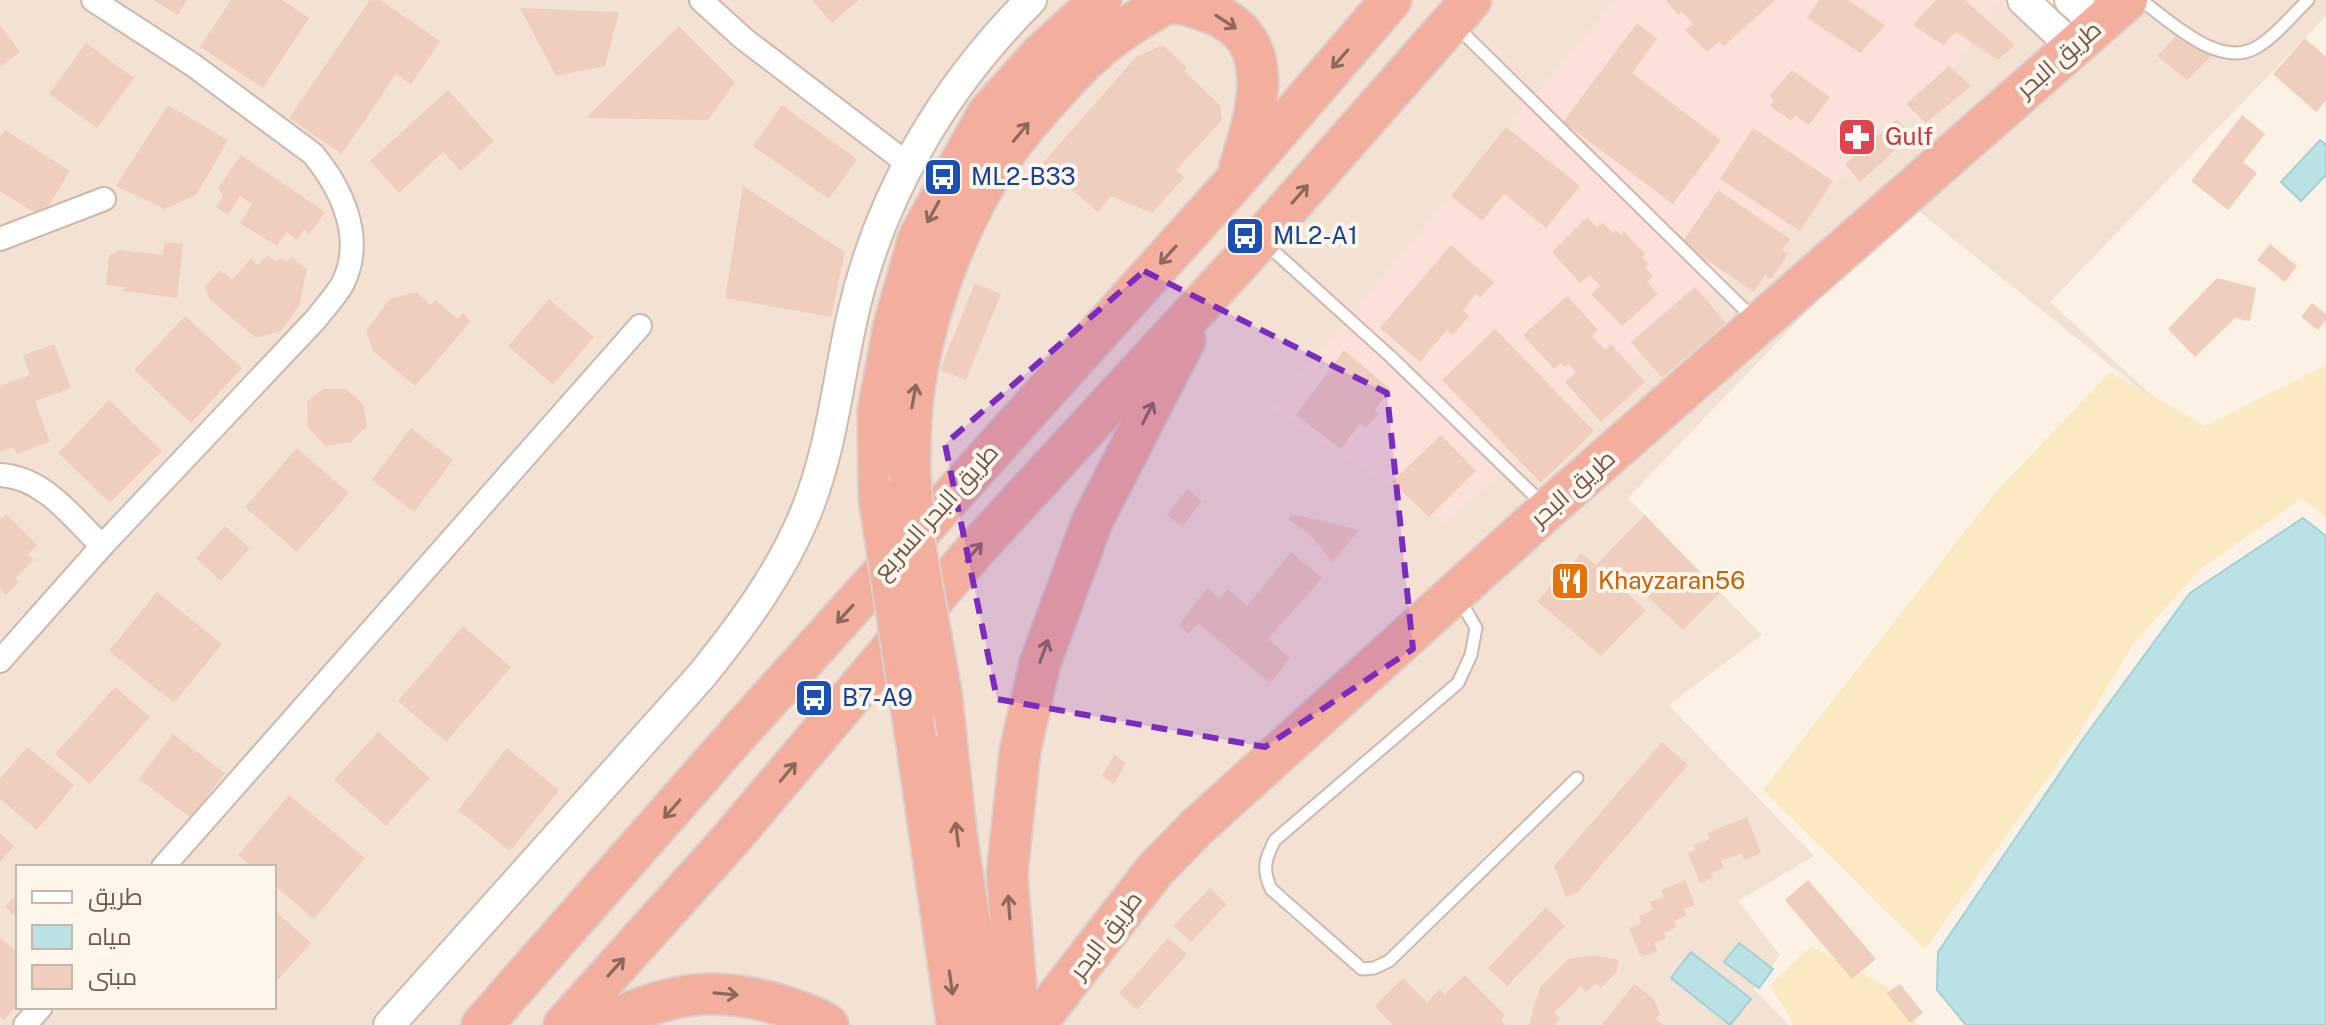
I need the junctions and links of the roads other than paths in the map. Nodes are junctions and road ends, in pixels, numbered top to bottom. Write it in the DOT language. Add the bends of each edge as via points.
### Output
graph roads {
  1 [pos="93,0"];
  2 [pos="701,0"];
  3 [pos="1031,0"];
  4 [pos="1101,0"];
  5 [pos="1391,0"];
  6 [pos="2023,0"];
  7 [pos="2141,0"];
  8 [pos="2308,0"];
  9 [pos="1461,11"];
  10 [pos="2092,18"];
  11 [pos="908,164"];
  12 [pos="1236,180"];
  13 [pos="104,199"];
  14 [pos="0,239"];
  15 [pos="1260,240"];
  16 [pos="1209,294"];
  17 [pos="1760,324"];
  18 [pos="640,326"];
  19 [pos="0,475"];
  20 [pos="1548,509"];
  21 [pos="102,546"];
  22 [pos="1456,593"];
  23 [pos="0,661"];
  24 [pos="1577,778"];
  25 [pos="165,865"];
  26 [pos="994,1001"];
  27 [pos="39,1009"];
  28 [pos="1035,1019"];
  29 [pos="25,1025"];
  30 [pos="389,1025"];
  31 [pos="482,1025"];
  32 [pos="564,1025"];
  33 [pos="598,1025"];
  34 [pos="828,1025"];
  35 [pos="957,1025"];
  1 -- 21 [label="street" via="193,65 313,154 341,197 351,242 342,284 316,319"];
  2 -- 11 [label="street"];
  3 -- 11 [label="street" via="954,89"];
  4 -- 35 [label="highway, one-way, bridge" via="1041,54 988,113 919,237 894,325 878,411 879,498"];
  5 -- 12 [label="highway, طريق البحر السريع, one-way"];
  6 -- 10 [label="street"];
  7 -- 8 [label="lane" via="2203,46 2230,53 2256,49"];
  15 -- 9 [label="highway, one-way"];
  9 -- 17 [label="lane"];
  10 -- 17 [label="highway, طريق البحر"];
  11 -- 30 [label="street" via="859,291 821,468 778,569 702,675"];
  26 -- 12 [label="highway, one-way, bridge" via="957,839 942,698 915,545 910,474 915,392 926,334 949,259 976,201 1014,140 1088,56 1165,4 1189,5 1227,19 1253,53 1259,79 1254,122"];
  12 -- 31 [label="highway, طريق البحر السريع, one-way"];
  13 -- 14 [label="street"];
  15 -- 16 [label="highway"];
  15 -- 20 [label="lane"];
  26 -- 16 [label="highway, one-way" via="1020,751 1040,663 1092,522"];
  32 -- 16 [label="highway, one-way" via="730,840 975,550"];
  17 -- 20 [label="highway, طريق البحر"];
  18 -- 25 [label="street"];
  19 -- 21 [label="street" via="40,487"];
  20 -- 22 [label="highway, طريق البحر"];
  21 -- 23 [label="street"];
  22 -- 24 [label="lane" via="1476,628 1458,683 1275,840 1264,874 1271,889 1362,969 1374,968 1389,961"];
  22 -- 28 [label="highway, طريق البحر" via="1196,828 1155,870"];
  26 -- 28 [label="highway"];
  27 -- 29 [label="street"];
  33 -- 34 [label="highway, one-way" via="653,1002 723,992 764,1000"];
}
